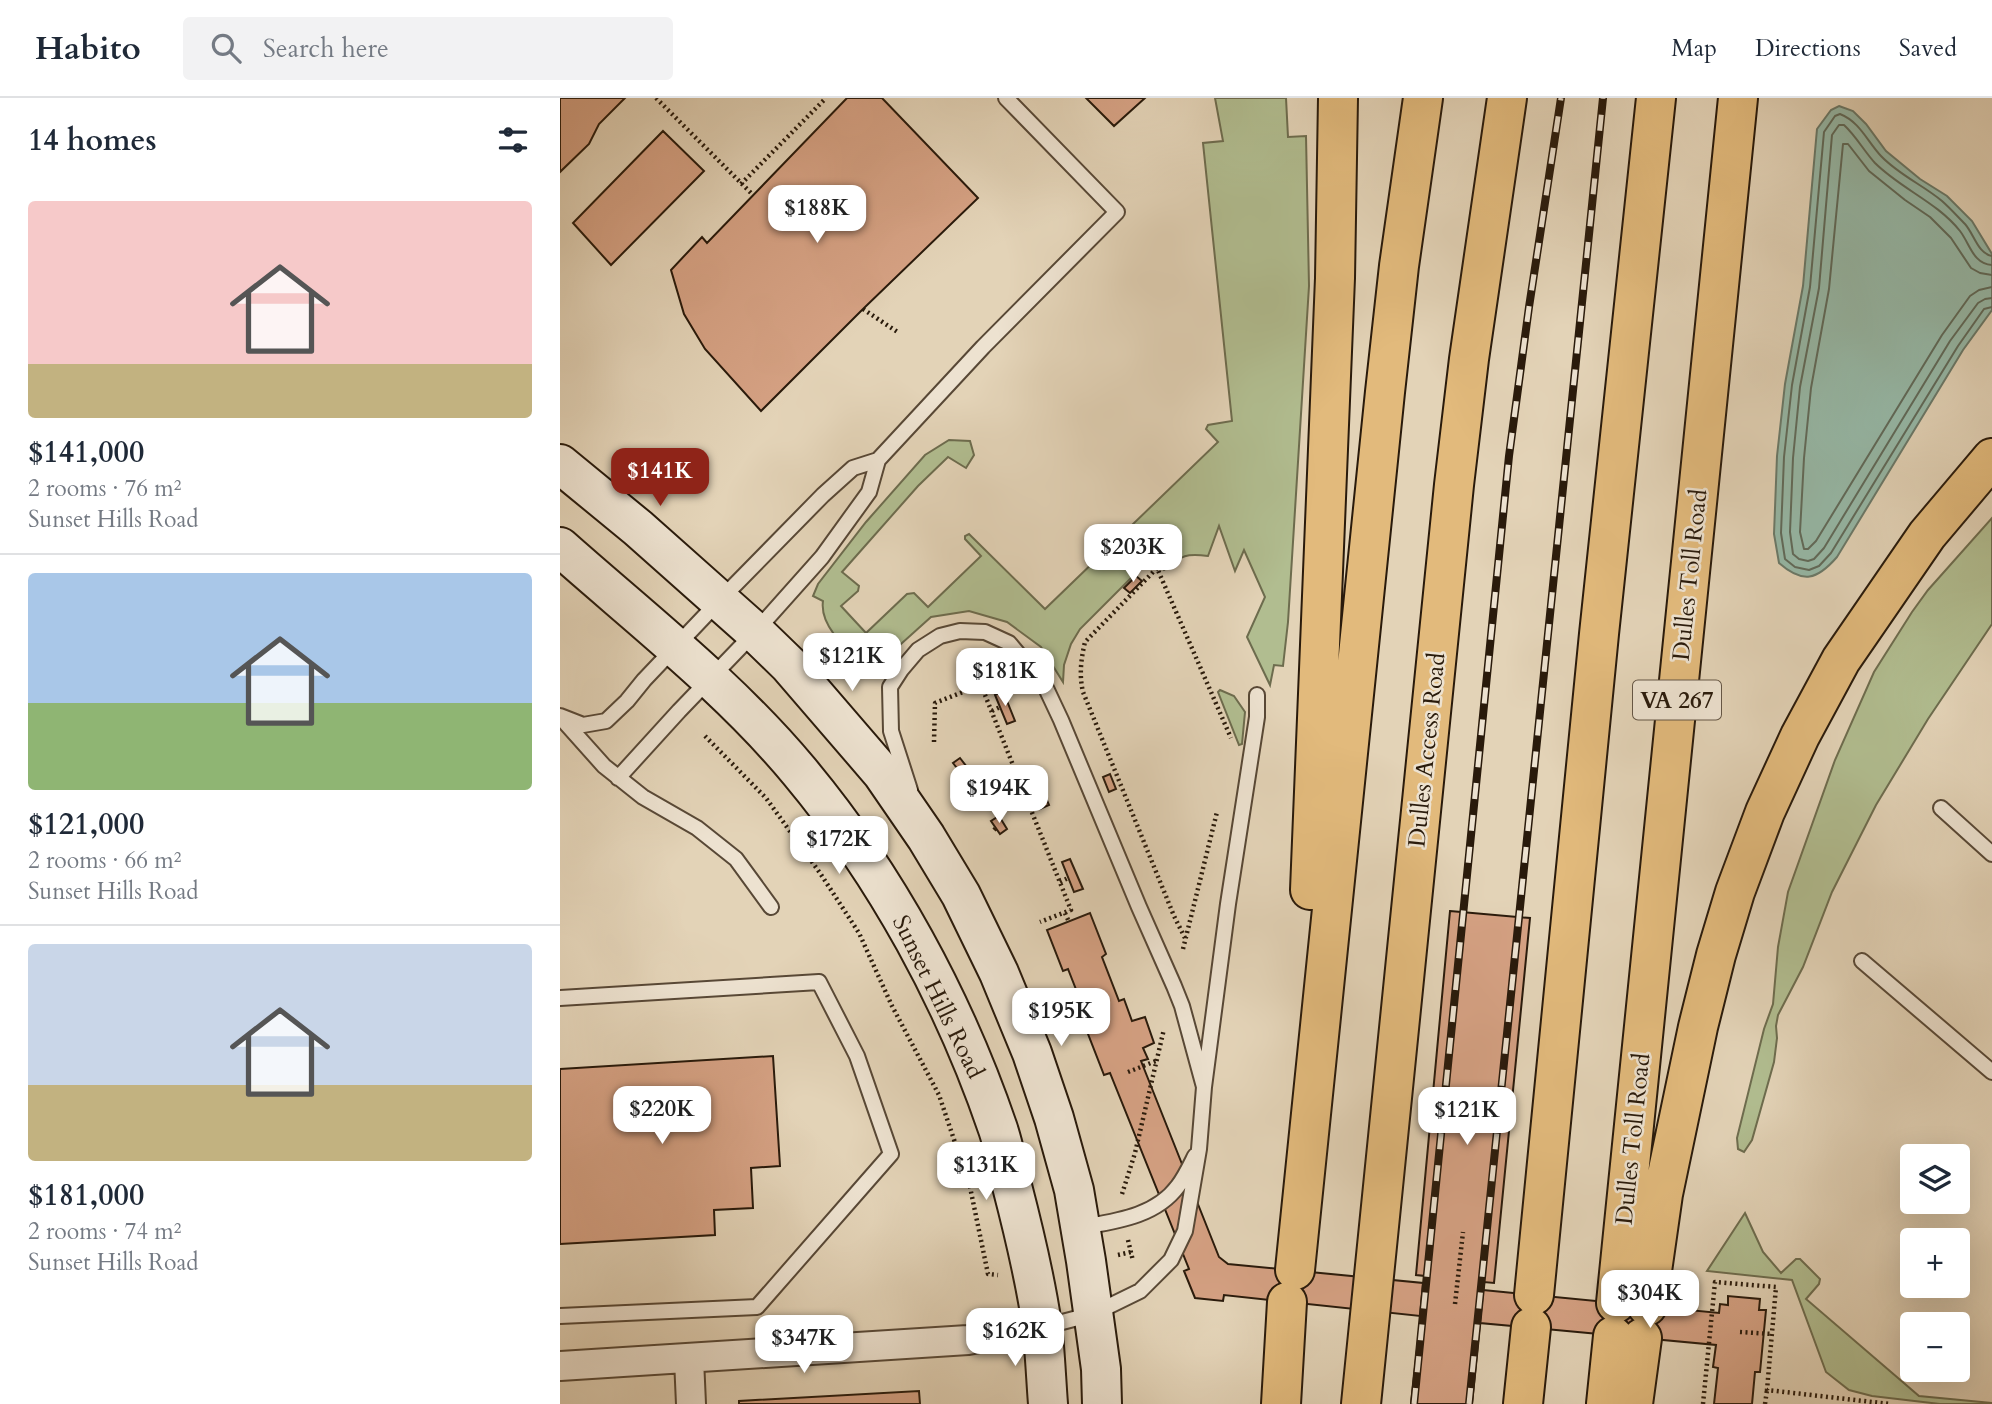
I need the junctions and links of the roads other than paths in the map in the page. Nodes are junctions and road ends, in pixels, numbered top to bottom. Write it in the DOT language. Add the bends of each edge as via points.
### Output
graph roads {
  1 [pos="1006,98"];
  2 [pos="1338,98"];
  3 [pos="1423,98"];
  4 [pos="1507,98"];
  5 [pos="1656,98"];
  6 [pos="1738,98"];
  7 [pos="1992,458"];
  8 [pos="878,460"];
  9 [pos="560,464"];
  10 [pos="560,547"];
  11 [pos="720,600"];
  12 [pos="755,632"];
  13 [pos="674,648"];
  14 [pos="709,679"];
  15 [pos="1257,695"];
  16 [pos="560,716"];
  17 [pos="618,778"];
  18 [pos="1941,808"];
  19 [pos="926,837"];
  20 [pos="1992,854"];
  21 [pos="771,907"];
  22 [pos="1862,961"];
  23 [pos="560,998"];
  24 [pos="1992,1072"];
  25 [pos="1204,1087"];
  26 [pos="1199,1149"];
  27 [pos="1081,1227"];
  28 [pos="1291,1286"];
  29 [pos="1093,1314"];
  30 [pos="560,1317"];
  31 [pos="1630,1321"];
  32 [pos="1042,1327"];
  33 [pos="689,1359"];
  34 [pos="560,1366"];
  35 [pos="691,1404"];
  36 [pos="1048,1404"];
  37 [pos="1102,1404"];
  38 [pos="1281,1404"];
  39 [pos="1361,1404"];
  40 [pos="1523,1404"];
  41 [pos="1606,1404"];
  42 [pos="1633,1404"];
  1 -- 8 [label="lane" via="1117,212"];
  2 -- 28 [label="highway" via="1335,278"];
  3 -- 28 [label="highway" via="1399,266"];
  4 -- 39 [label="highway, Dulles Access Road" via="1456,472"];
  5 -- 40 [label="highway"];
  6 -- 31 [label="highway, Dulles Toll Road / VA 267"];
  7 -- 31 [label="highway" via="1927,535 1841,660 1765,812 1716,955"];
  8 -- 11 [label="lane" via="853,468"];
  8 -- 12 [label="lane" via="869,492 822,557"];
  9 -- 11 [label="main road"];
  10 -- 13 [label="main road, Sunset Hills Road"];
  11 -- 12 [label="main road"];
  11 -- 13 [label="lane"];
  12 -- 14 [label="lane"];
  12 -- 19 [label="main road" via="882,773"];
  13 -- 14 [label="main road, Sunset Hills Road"];
  13 -- 16 [label="lane" via="606,721 583,726"];
  14 -- 17 [label="lane"];
  14 -- 32 [label="main road, Sunset Hills Road" via="799,771 850,839 901,916 938,987 999,1131"];
  15 -- 25 [label="lane"];
  16 -- 17 [label="lane"];
  17 -- 21 [label="lane" via="736,859"];
  18 -- 20 [label="lane"];
  19 -- 25 [label="lane" via="891,731 890,687 918,650 940,636 985,632 1010,643 1045,686 1182,1006"];
  19 -- 27 [label="main road" via="999,972 1027,1042 1054,1118"];
  22 -- 24 [label="lane"];
  23 -- 30 [label="lane" via="819,982 857,1056 891,1154 757,1307"];
  25 -- 26 [label="lane"];
  26 -- 27 [label="lane" via="1178,1187 1154,1207 1126,1220"];
  26 -- 29 [label="lane" via="1185,1231 1171,1260 1140,1291"];
  27 -- 29 [label="main road"];
  28 -- 38 [label="highway"];
  29 -- 32 [label="lane"];
  29 -- 37 [label="main road"];
  31 -- 41 [label="highway, Dulles Toll Road / VA 267"];
  31 -- 42 [label="highway"];
  32 -- 33 [label="street" via="968,1340"];
  32 -- 36 [label="main road, Sunset Hills Road"];
  33 -- 34 [label="street"];
  33 -- 35 [label="street"];
}
